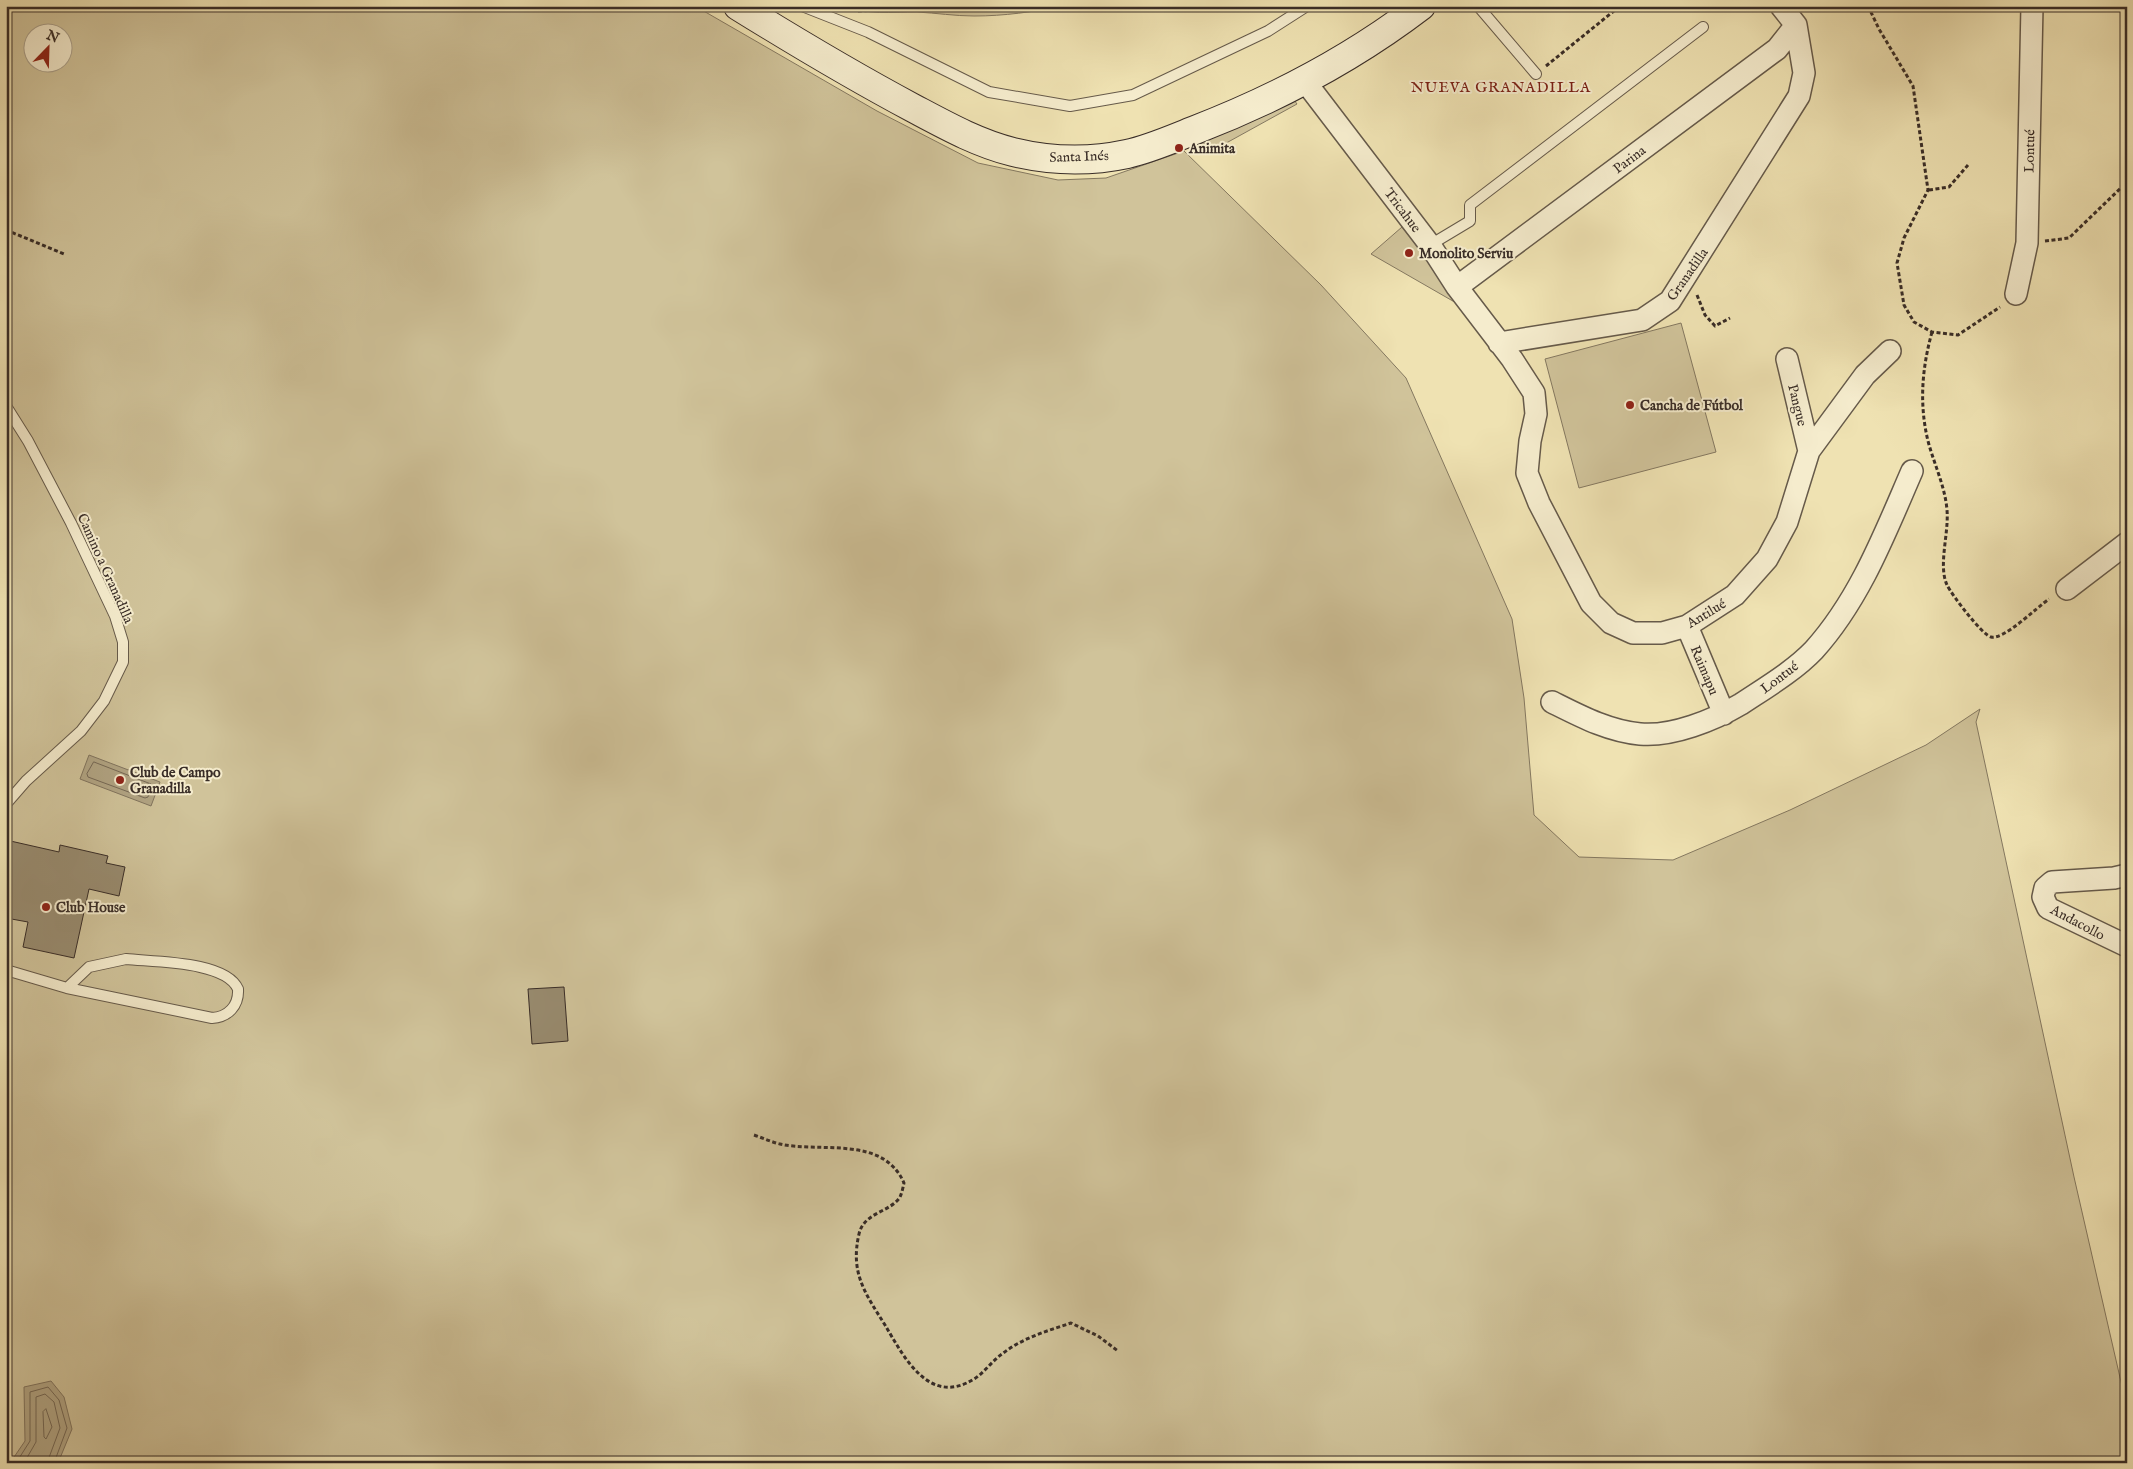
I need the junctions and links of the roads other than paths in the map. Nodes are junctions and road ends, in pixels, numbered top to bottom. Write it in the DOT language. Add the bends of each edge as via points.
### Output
graph roads {
  1 [pos="738,6"];
  2 [pos="802,6"];
  3 [pos="1307,6"];
  4 [pos="1421,6"];
  5 [pos="1478,6"];
  6 [pos="1781,6"];
  7 [pos="2032,6"];
  8 [pos="1796,25"];
  9 [pos="1703,27"];
  10 [pos="1536,74"];
  11 [pos="1304,80"];
  12 [pos="1430,245"];
  13 [pos="1457,287"];
  14 [pos="2016,294"];
  15 [pos="1499,343"];
  16 [pos="1890,351"];
  17 [pos="1788,359"];
  18 [pos="6,406"];
  19 [pos="1810,451"];
  20 [pos="1912,471"];
  21 [pos="2127,543"];
  22 [pos="2068,590"];
  23 [pos="1686,626"];
  24 [pos="1552,702"];
  25 [pos="1724,714"];
  26 [pos="6,804"];
  27 [pos="2127,875"];
  28 [pos="2127,946"];
  29 [pos="6,970"];
  30 [pos="67,988"];
  1 -- 11 [label="main road, Santa Inés" via="849,74 970,137 1037,157 1105,157 1149,148 1245,110"];
  2 -- 3 [label="lane" via="906,50 989,92 1070,106 1133,95 1268,31"];
  4 -- 11 [label="main road, Santa Inés" via="1386,34"];
  5 -- 10 [label="lane"];
  6 -- 8 [label="street"];
  7 -- 14 [label="street, Lontué" via="2027,243"];
  8 -- 13 [label="street, Parina" via="1777,49"];
  8 -- 15 [label="street, Granadilla" via="1804,73 1799,96 1670,301 1642,320"];
  9 -- 12 [label="lane" via="1470,205 1470,221"];
  11 -- 12 [label="street, Tricahue"];
  12 -- 13 [label="street, Tricahue"];
  13 -- 15 [label="street, Tricahue"];
  15 -- 23 [label="street, Antilué" via="1534,393 1536,414 1528,473 1539,503 1592,603 1611,623 1633,633 1662,633"];
  16 -- 19 [label="street, Antilué" via="1865,375"];
  17 -- 19 [label="street, Pangue"];
  18 -- 26 [label="lane, Camino a Granadilla" via="71,523 115,616 123,642 123,662 104,701 80,731"];
  19 -- 23 [label="street, Antilué" via="1787,522 1767,559 1735,595"];
  20 -- 25 [label="street, Lontué" via="1874,558 1839,619 1812,651 1768,686"];
  21 -- 22 [label="street"];
  23 -- 25 [label="street, Raimapu"];
  24 -- 25 [label="street, Lontué" via="1601,726 1641,734 1680,730"];
  27 -- 28 [label="street, Andacollo" via="2052,882 2045,888 2043,897 2048,908"];
  29 -- 30 [label="lane"];
  30 -- 30 [label="lane" via="212,1018 228,1014 238,994 231,979 206,968 126,959 89,967"];
}
